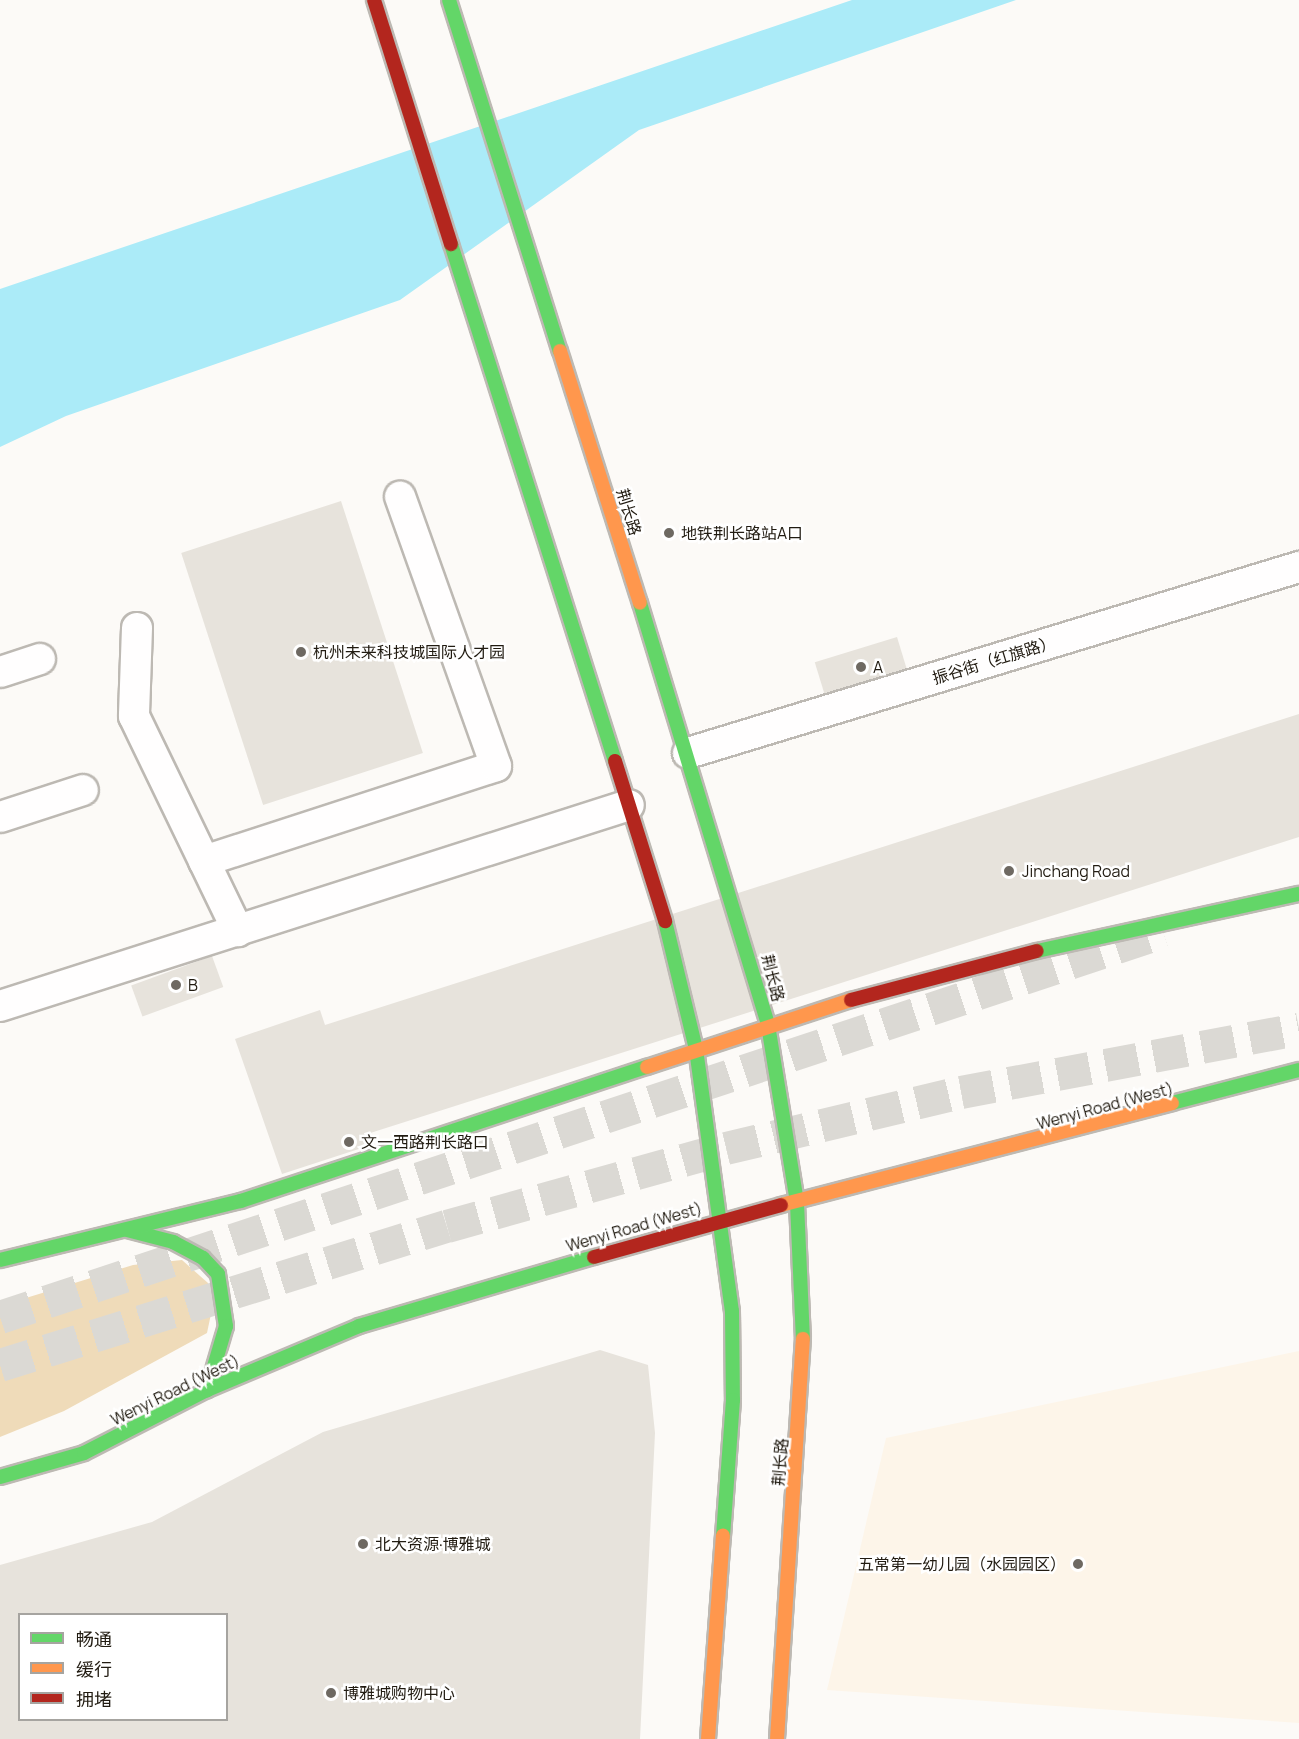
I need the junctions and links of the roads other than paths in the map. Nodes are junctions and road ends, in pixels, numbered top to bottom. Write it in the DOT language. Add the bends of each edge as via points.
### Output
graph roads {
  1 [pos="374,0"];
  2 [pos="449,0"];
  3 [pos="400,496"];
  4 [pos="1299,567"];
  5 [pos="137,628"];
  6 [pos="40,659"];
  7 [pos="0,672"];
  8 [pos="688,753"];
  9 [pos="83,790"];
  10 [pos="629,804"];
  11 [pos="0,817"];
  12 [pos="204,861"];
  13 [pos="1299,894"];
  14 [pos="238,931"];
  15 [pos="0,1006"];
  16 [pos="768,1025"];
  17 [pos="696,1049"];
  18 [pos="1299,1070"];
  19 [pos="797,1203"];
  20 [pos="722,1220"];
  21 [pos="124,1230"];
  22 [pos="0,1260"];
  23 [pos="207,1390"];
  24 [pos="0,1477"];
  25 [pos="708,1739"];
  26 [pos="777,1739"];
  1 -- 10 [label="main road"];
  2 -- 8 [label="main road, 荆长路"];
  3 -- 12 [label="street" via="496,766"];
  4 -- 8 [label="street, 振谷街（红旗路）"];
  5 -- 12 [label="street" via="134,716"];
  6 -- 7 [label="street"];
  8 -- 16 [label="main road, 荆长路"];
  9 -- 11 [label="street"];
  10 -- 14 [label="street"];
  10 -- 17 [label="main road" via="676,955"];
  12 -- 14 [label="street"];
  13 -- 16 [label="main road" via="1117,930"];
  14 -- 15 [label="street"];
  16 -- 17 [label="main road"];
  16 -- 19 [label="main road, 荆长路"];
  17 -- 20 [label="main road"];
  17 -- 21 [label="main road" via="241,1201"];
  18 -- 19 [label="main road, Wenyi Road (West)"];
  19 -- 20 [label="main road, Wenyi Road (West)"];
  19 -- 26 [label="main road, 荆长路" via="802,1391"];
  20 -- 23 [label="main road, Wenyi Road (West)" via="359,1326"];
  20 -- 25 [label="main road" via="732,1311 733,1400"];
  21 -- 22 [label="main road"];
  21 -- 23 [label="main road" via="173,1242 203,1257 218,1274 225,1294 226,1326"];
  23 -- 24 [label="main road, Wenyi Road (West)" via="84,1453"];
}
